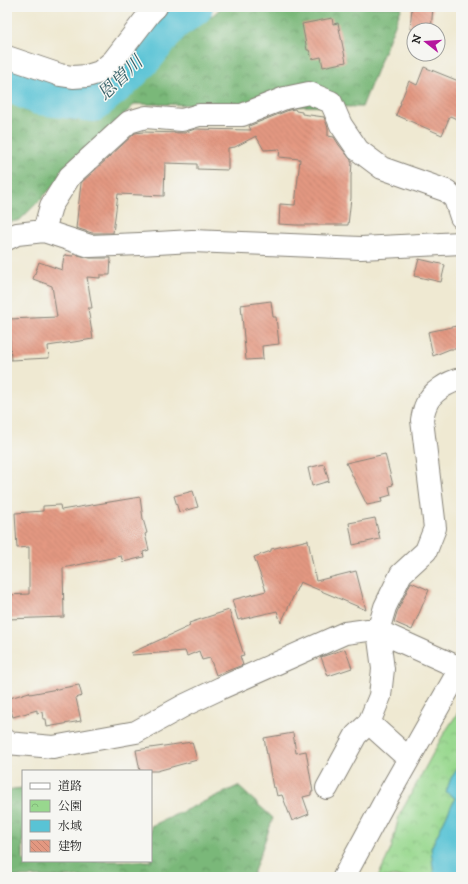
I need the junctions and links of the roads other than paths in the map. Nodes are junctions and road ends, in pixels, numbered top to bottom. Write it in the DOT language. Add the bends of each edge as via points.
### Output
graph roads {
  1 [pos="156,7"];
  2 [pos="7,57"];
  3 [pos="461,217"];
  4 [pos="44,231"];
  5 [pos="7,239"];
  6 [pos="461,243"];
  7 [pos="461,379"];
  8 [pos="378,631"];
  9 [pos="461,667"];
  10 [pos="369,723"];
  11 [pos="7,741"];
  12 [pos="409,759"];
  13 [pos="327,788"];
  14 [pos="344,877"];
  1 -- 2 [label="street" via="113,61 100,72 87,76 60,75"];
  3 -- 4 [label="street" via="455,199 447,191 382,168 358,150 341,125 331,102 309,93 285,98 242,115 199,115 182,120 146,117 129,122 70,176 51,206"];
  4 -- 5 [label="street" via="17,234"];
  4 -- 6 [label="street" via="90,246 192,241 361,248"];
  7 -- 8 [label="street" via="436,391 426,404 422,420 435,528 426,551 401,574 385,607"];
  8 -- 9 [label="street"];
  8 -- 10 [label="street" via="383,669 380,696"];
  8 -- 11 [label="street" via="345,633 185,705 136,732 53,747"];
  9 -- 12 [label="street"];
  10 -- 12 [label="street"];
  10 -- 13 [label="street" via="356,735"];
  12 -- 14 [label="street"];
}
